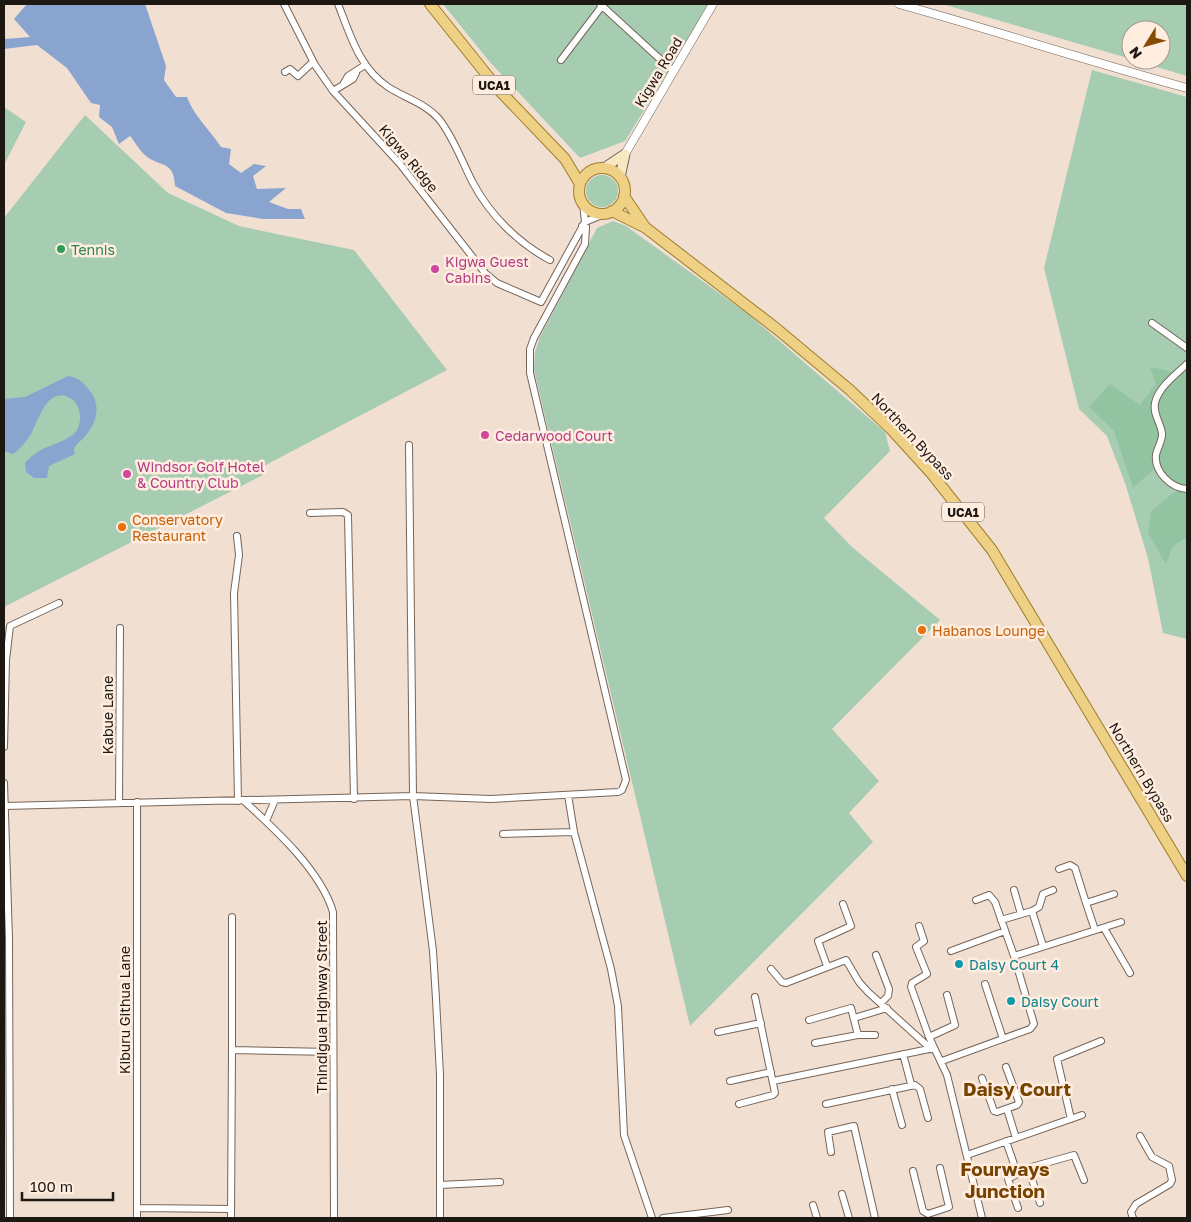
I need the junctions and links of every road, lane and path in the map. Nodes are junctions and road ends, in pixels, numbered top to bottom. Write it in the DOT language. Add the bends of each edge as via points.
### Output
graph roads {
  1 [pos="284,4"];
  2 [pos="338,4"];
  3 [pos="430,4"];
  4 [pos="714,4"];
  5 [pos="899,4"];
  6 [pos="601,5"];
  7 [pos="561,60"];
  8 [pos="313,62"];
  9 [pos="365,65"];
  10 [pos="673,71"];
  11 [pos="285,72"];
  12 [pos="1187,88"];
  13 [pos="333,91"];
  14 [pos="624,154"];
  15 [pos="565,159"];
  16 [pos="604,168"];
  17 [pos="590,171"];
  18 [pos="620,177"];
  19 [pos="580,184"];
  20 [pos="624,196"];
  21 [pos="583,203"];
  22 [pos="611,212"];
  23 [pos="583,224"];
  24 [pos="646,228"];
  25 [pos="550,260"];
  26 [pos="1152,323"];
  27 [pos="1187,348"];
  28 [pos="1187,364"];
  29 [pos="409,445"];
  30 [pos="1187,489"];
  31 [pos="310,513"];
  32 [pos="237,536"];
  33 [pos="59,603"];
  34 [pos="120,628"];
  35 [pos="4,747"];
  36 [pos="4,783"];
  37 [pos="568,795"];
  38 [pos="413,796"];
  39 [pos="354,799"];
  40 [pos="240,800"];
  41 [pos="275,800"];
  42 [pos="137,802"];
  43 [pos="119,803"];
  44 [pos="4,806"];
  45 [pos="266,821"];
  46 [pos="574,832"];
  47 [pos="503,834"];
  48 [pos="5,839"];
  49 [pos="1058,869"];
  50 [pos="1187,876"];
  51 [pos="1014,890"];
  52 [pos="1054,890"];
  53 [pos="1114,894"];
  54 [pos="976,900"];
  55 [pos="1086,903"];
  56 [pos="844,904"];
  57 [pos="1032,911"];
  58 [pos="1021,914"];
  59 [pos="232,917"];
  60 [pos="1001,920"];
  61 [pos="1121,922"];
  62 [pos="919,926"];
  63 [pos="1104,928"];
  64 [pos="1095,930"];
  65 [pos="1005,931"];
  66 [pos="7,939"];
  67 [pos="1043,946"];
  68 [pos="951,951"];
  69 [pos="876,955"];
  70 [pos="1014,956"];
  71 [pos="827,966"];
  72 [pos="772,969"];
  73 [pos="1130,973"];
  74 [pos="985,984"];
  75 [pos="947,995"];
  76 [pos="755,997"];
  77 [pos="881,1003"];
  78 [pos="887,1008"];
  79 [pos="854,1018"];
  80 [pos="809,1020"];
  81 [pos="761,1023"];
  82 [pos="718,1032"];
  83 [pos="858,1035"];
  84 [pos="875,1035"];
  85 [pos="929,1036"];
  86 [pos="7,1038"];
  87 [pos="1003,1039"];
  88 [pos="1101,1041"];
  89 [pos="815,1043"];
  90 [pos="933,1048"];
  91 [pos="232,1050"];
  92 [pos="332,1052"];
  93 [pos="903,1054"];
  94 [pos="942,1061"];
  95 [pos="1006,1067"];
  96 [pos="771,1072"];
  97 [pos="982,1078"];
  98 [pos="730,1081"];
  99 [pos="773,1082"];
  100 [pos="911,1084"];
  101 [pos="892,1088"];
  102 [pos="739,1104"];
  103 [pos="826,1104"];
  104 [pos="1007,1109"];
  105 [pos="1082,1115"];
  106 [pos="928,1118"];
  107 [pos="1071,1119"];
  108 [pos="902,1126"];
  109 [pos="1140,1136"];
  110 [pos="1016,1138"];
  111 [pos="1006,1141"];
  112 [pos="831,1152"];
  113 [pos="967,1155"];
  114 [pos="940,1168"];
  115 [pos="1028,1168"];
  116 [pos="913,1171"];
  117 [pos="1017,1173"];
  118 [pos="1084,1180"];
  119 [pos="500,1182"];
  120 [pos="440,1185"];
  121 [pos="842,1194"];
  122 [pos="1040,1203"];
  123 [pos="813,1205"];
  124 [pos="137,1208"];
  125 [pos="1018,1208"];
  126 [pos="231,1209"];
  127 [pos="728,1210"];
  128 [pos="941,1215"];
  129 [pos="10,1218"];
  130 [pos="137,1218"];
  131 [pos="231,1218"];
  132 [pos="334,1218"];
  133 [pos="440,1218"];
  134 [pos="652,1218"];
  135 [pos="663,1218"];
  136 [pos="817,1218"];
  137 [pos="848,1218"];
  138 [pos="875,1218"];
  139 [pos="982,1218"];
  140 [pos="1133,1218"];
  1 -- 8 [label="street, Kigwa Ridge"];
  2 -- 9 [label="street"];
  3 -- 15 [label="main road, UCA1" via="499,90"];
  4 -- 10 [label="street, Kigwa Road"];
  5 -- 12 [label="street"];
  6 -- 7 [label="street"];
  6 -- 10 [label="street"];
  8 -- 11 [label="street" via="298,76 289,69"];
  8 -- 13 [label="street, Kigwa Ridge"];
  9 -- 13 [label="street" via="352,79"];
  9 -- 25 [label="street" via="387,86 434,114 491,209 522,243"];
  10 -- 14 [label="street, Kigwa Road"];
  13 -- 23 [label="street, Kigwa Ridge" via="400,164 485,273 497,283 541,302"];
  14 -- 16 [label="main road"];
  14 -- 18 [label="main road"];
  15 -- 17 [label="main road, UCA1"];
  15 -- 19 [label="main road, UCA1"];
  16 -- 17 [label="main road"];
  16 -- 18 [label="main road"];
  17 -- 19 [label="main road"];
  18 -- 20 [label="main road"];
  19 -- 21 [label="main road" via="579,195"];
  20 -- 22 [label="main road" via="620,205"];
  20 -- 24 [label="main road, UCA1"];
  21 -- 22 [label="main road" via="596,213"];
  21 -- 23 [label="street"];
  22 -- 23 [label="street"];
  22 -- 24 [label="main road, UCA1"];
  23 -- 37 [label="street" via="588,230 585,244 534,338 530,349 530,373 626,780 618,792"];
  24 -- 50 [label="main road, Northern Bypass / UCA1" via="850,390 931,473 992,550"];
  26 -- 27 [label="street"];
  28 -- 30 [label="street" via="1162,389 1155,402 1154,415 1162,433 1156,456 1157,467 1163,477"];
  29 -- 38 [label="street"];
  31 -- 39 [label="street" via="343,512 348,515"];
  32 -- 40 [label="street" via="239,555 234,593"];
  33 -- 35 [label="street" via="12,624 6,660"];
  34 -- 43 [label="street, Kabue Lane"];
  36 -- 44 [label="street"];
  37 -- 38 [label="street" via="491,799"];
  37 -- 46 [label="street"];
  38 -- 39 [label="street"];
  38 -- 120 [label="street" via="433,951 440,1075"];
  39 -- 41 [label="street"];
  40 -- 41 [label="street"];
  40 -- 42 [label="street"];
  40 -- 45 [label="street, Thindigua Highway Street"];
  41 -- 45 [label="street"];
  42 -- 43 [label="street"];
  42 -- 124 [label="street, Kiburu Githua Lane"];
  43 -- 44 [label="street"];
  44 -- 48 [label="street"];
  45 -- 92 [label="street, Thindigua Highway Street" via="323,887 333,912"];
  46 -- 47 [label="street"];
  46 -- 134 [label="street" via="609,960 618,1006 624,1135"];
  48 -- 66 [label="street"];
  49 -- 55 [label="street" via="1070,865 1076,868"];
  51 -- 58 [label="street"];
  52 -- 57 [label="street" via="1043,894 1039,907"];
  53 -- 55 [label="street"];
  54 -- 60 [label="street" via="991,896"];
  55 -- 64 [label="street"];
  56 -- 71 [label="street" via="851,926 818,941"];
  57 -- 58 [label="street"];
  57 -- 67 [label="street"];
  58 -- 60 [label="street"];
  59 -- 91 [label="street"];
  60 -- 65 [label="street"];
  61 -- 63 [label="street"];
  62 -- 85 [label="street" via="924,941 916,947 927,974 911,987"];
  63 -- 64 [label="street"];
  63 -- 73 [label="street"];
  64 -- 67 [label="street"];
  65 -- 68 [label="street"];
  65 -- 70 [label="street"];
  66 -- 86 [label="street"];
  67 -- 70 [label="street"];
  69 -- 77 [label="street" via="889,992"];
  70 -- 87 [label="street" via="1034,1024 1030,1029"];
  71 -- 72 [label="street" via="786,983"];
  71 -- 77 [label="street" via="848,961 859,982"];
  74 -- 87 [label="street"];
  75 -- 85 [label="street" via="955,1025"];
  76 -- 81 [label="street"];
  77 -- 78 [label="street"];
  78 -- 79 [label="street"];
  78 -- 90 [label="street"];
  79 -- 80 [label="street" via="850,1007"];
  79 -- 83 [label="street"];
  81 -- 82 [label="street"];
  81 -- 96 [label="street"];
  83 -- 84 [label="street"];
  83 -- 89 [label="street"];
  85 -- 90 [label="street"];
  86 -- 129 [label="street"];
  87 -- 94 [label="street"];
  88 -- 107 [label="street" via="1057,1059"];
  90 -- 93 [label="street"];
  90 -- 94 [label="street"];
  91 -- 92 [label="street"];
  91 -- 126 [label="street"];
  92 -- 132 [label="street, Thindigua Highway Street"];
  93 -- 99 [label="street"];
  93 -- 100 [label="street"];
  94 -- 113 [label="street"];
  95 -- 104 [label="street" via="1019,1102"];
  96 -- 98 [label="street"];
  96 -- 99 [label="street"];
  97 -- 104 [label="street" via="994,1111"];
  99 -- 102 [label="street" via="773,1096"];
  100 -- 101 [label="street"];
  100 -- 106 [label="street" via="920,1089"];
  101 -- 103 [label="street"];
  101 -- 108 [label="street"];
  104 -- 110 [label="street"];
  105 -- 107 [label="street"];
  107 -- 110 [label="street"];
  109 -- 140 [label="street" via="1152,1157 1169,1166 1172,1180 1133,1207"];
  110 -- 111 [label="street"];
  111 -- 113 [label="street"];
  111 -- 117 [label="street"];
  112 -- 138 [label="street" via="828,1132 854,1126"];
  113 -- 139 [label="street"];
  114 -- 128 [label="street" via="949,1207"];
  115 -- 117 [label="street"];
  115 -- 118 [label="street" via="1074,1154"];
  115 -- 122 [label="street"];
  116 -- 128 [label="street" via="924,1213"];
  117 -- 125 [label="street" via="1008,1179"];
  119 -- 120 [label="street"];
  120 -- 133 [label="street"];
  121 -- 137 [label="street"];
  123 -- 136 [label="street"];
  124 -- 126 [label="street"];
  124 -- 130 [label="street, Kiburu Githua Lane"];
  126 -- 131 [label="street"];
  127 -- 135 [label="street"];
}
